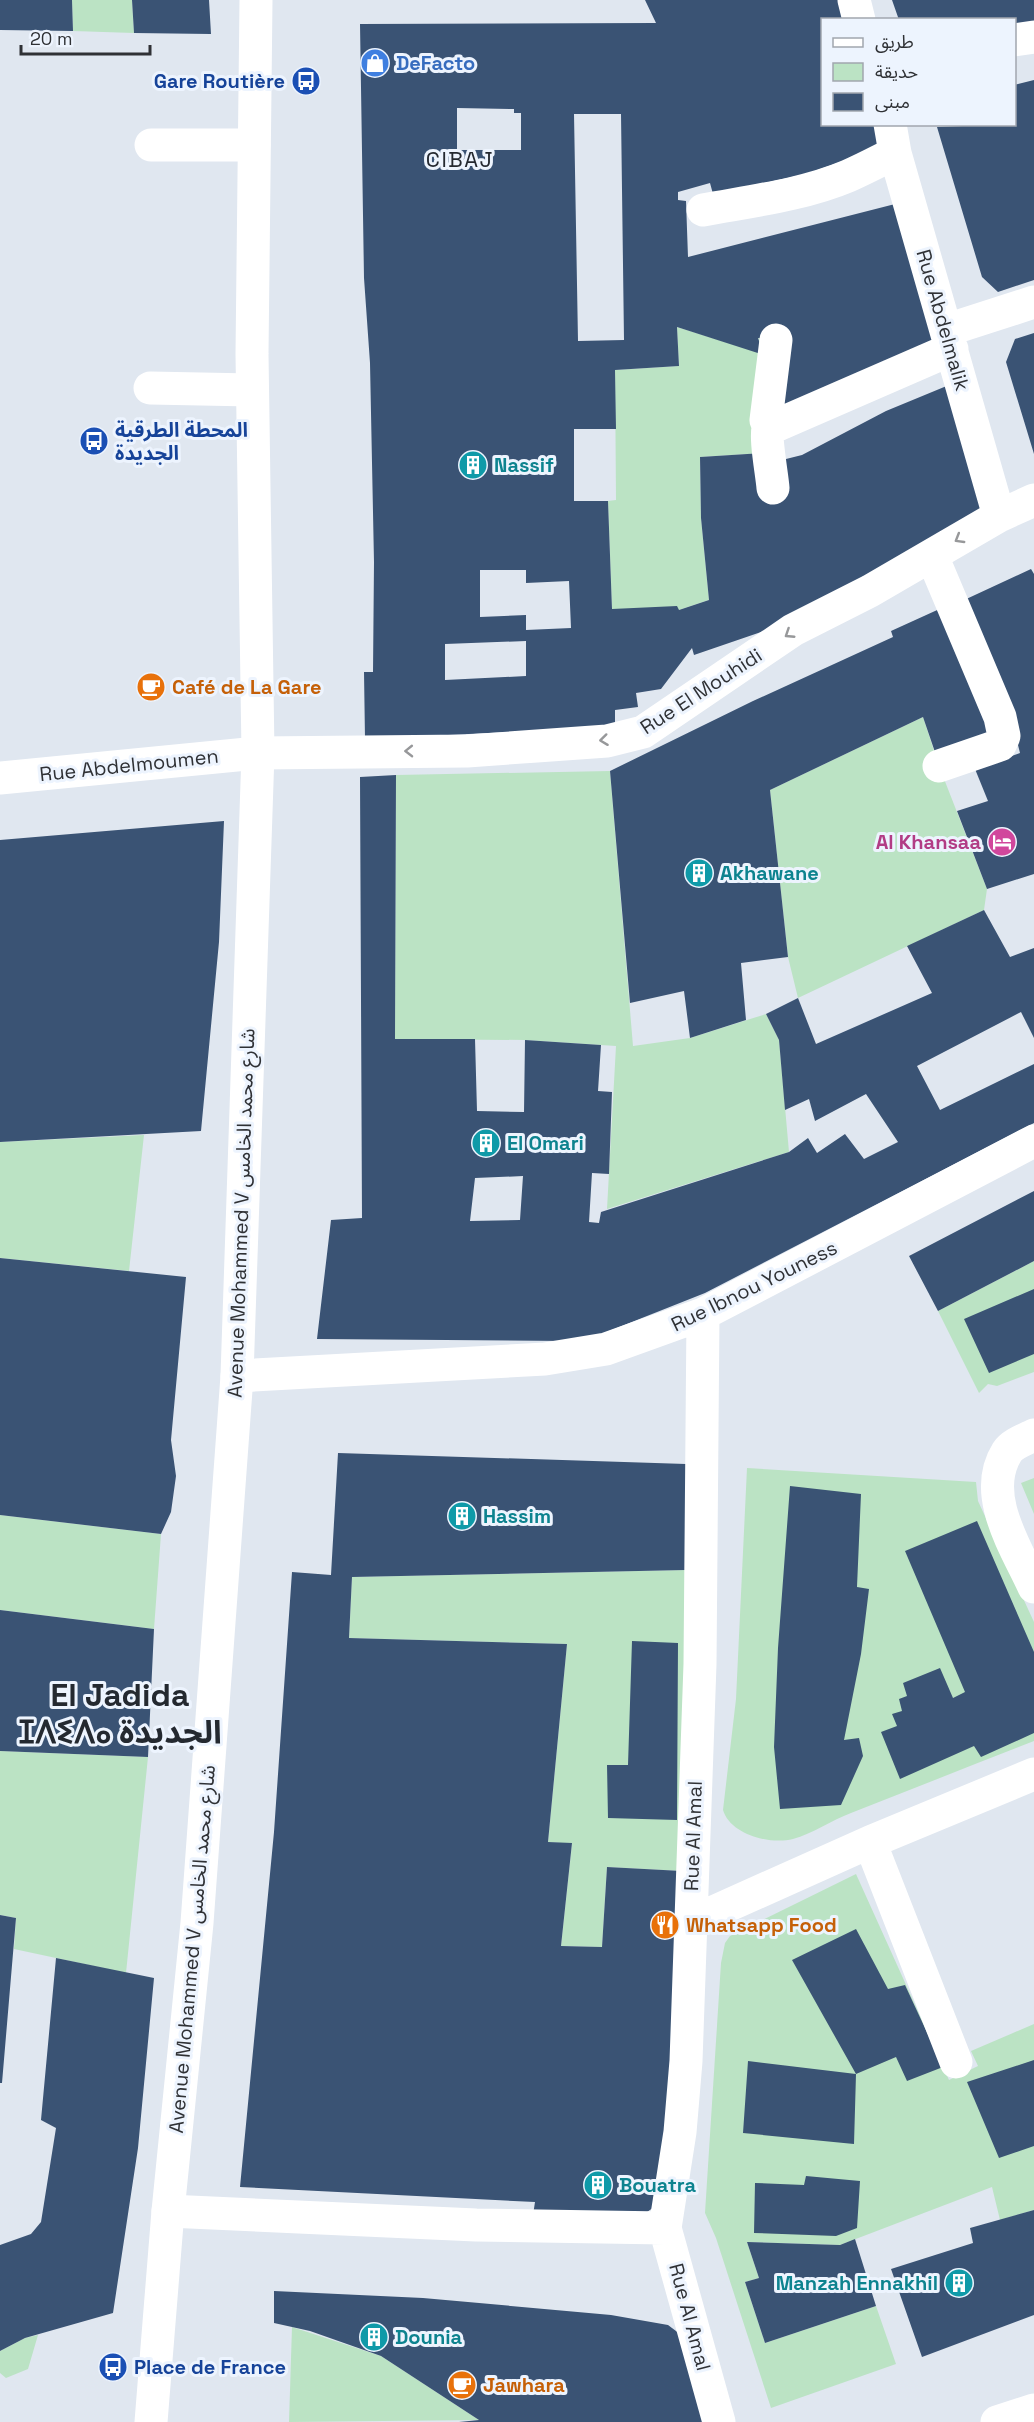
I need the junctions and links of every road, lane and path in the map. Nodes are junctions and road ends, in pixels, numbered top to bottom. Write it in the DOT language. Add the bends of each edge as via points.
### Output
graph roads {
  1 [pos="255,0"];
  2 [pos="854,0"];
  3 [pos="858,18"];
  4 [pos="1034,37"];
  5 [pos="1016,40"];
  6 [pos="892,139"];
  7 [pos="151,145"];
  8 [pos="254,146"];
  9 [pos="703,210"];
  10 [pos="1034,302"];
  11 [pos="776,340"];
  12 [pos="950,340"];
  13 [pos="150,388"];
  14 [pos="252,390"];
  15 [pos="775,424"];
  16 [pos="773,488"];
  17 [pos="1032,504"];
  18 [pos="999,516"];
  19 [pos="932,556"];
  20 [pos="258,753"];
  21 [pos="939,766"];
  22 [pos="0,778"];
  23 [pos="1034,1141"];
  24 [pos="704,1314"];
  25 [pos="237,1376"];
  26 [pos="1034,1435"];
  27 [pos="1034,1587"];
  28 [pos="1031,1786"];
  29 [pos="870,1842"];
  30 [pos="690,1923"];
  31 [pos="956,2062"];
  32 [pos="168,2211"];
  33 [pos="665,2228"];
  34 [pos="1034,2410"];
  35 [pos="152,2422"];
  36 [pos="719,2422"];
  37 [pos="997,2422"];
  1 -- 8 [label="street, Avenue Mohammed V شارع محمد الخامس"];
  2 -- 3 [label="street"];
  4 -- 5 [label="street"];
  6 -- 9 [label="street" via="847,176 782,195"];
  6 -- 12 [label="street, Rue Abdelmalik"];
  7 -- 8 [label="street"];
  8 -- 14 [label="street, Avenue Mohammed V شارع محمد الخامس"];
  10 -- 12 [label="street"];
  11 -- 15 [label="street" via="766,420"];
  12 -- 15 [label="street"];
  12 -- 18 [label="street, Rue Abdelmalik"];
  13 -- 14 [label="street"];
  14 -- 20 [label="street, Avenue Mohammed V شارع محمد الخامس"];
  15 -- 16 [label="street" via="766,437"];
  17 -- 18 [label="street, Rue El Mouhidi"];
  18 -- 19 [label="street, Rue El Mouhidi, one-way"];
  19 -- 20 [label="street, Rue El Mouhidi, one-way" via="793,630 643,732 607,741 467,751"];
  19 -- 21 [label="street" via="1000,717 1004,736 1000,745"];
  20 -- 22 [label="street, Rue Abdelmoumen"];
  20 -- 25 [label="street, Avenue Mohammed V شارع محمد الخامس"];
  23 -- 24 [label="street, Rue Ibnou Youness"];
  24 -- 25 [label="street, Rue Ibnou Youness" via="606,1349 545,1359"];
  24 -- 30 [label="street, Rue Al Amal" via="700,1664"];
  25 -- 32 [label="street, Avenue Mohammed V شارع محمد الخامس" via="197,1923"];
  26 -- 27 [label="street" via="1008,1451 1000,1474 999,1509"];
  28 -- 29 [label="street"];
  29 -- 30 [label="street"];
  29 -- 31 [label="street"];
  30 -- 33 [label="street, Rue Al Amal" via="686,2072"];
  32 -- 33 [label="street" via="476,2225"];
  32 -- 35 [label="street, Avenue Mohammed V شارع محمد الخامس"];
  33 -- 36 [label="street, Rue Al Amal"];
  34 -- 37 [label="street"];
}
